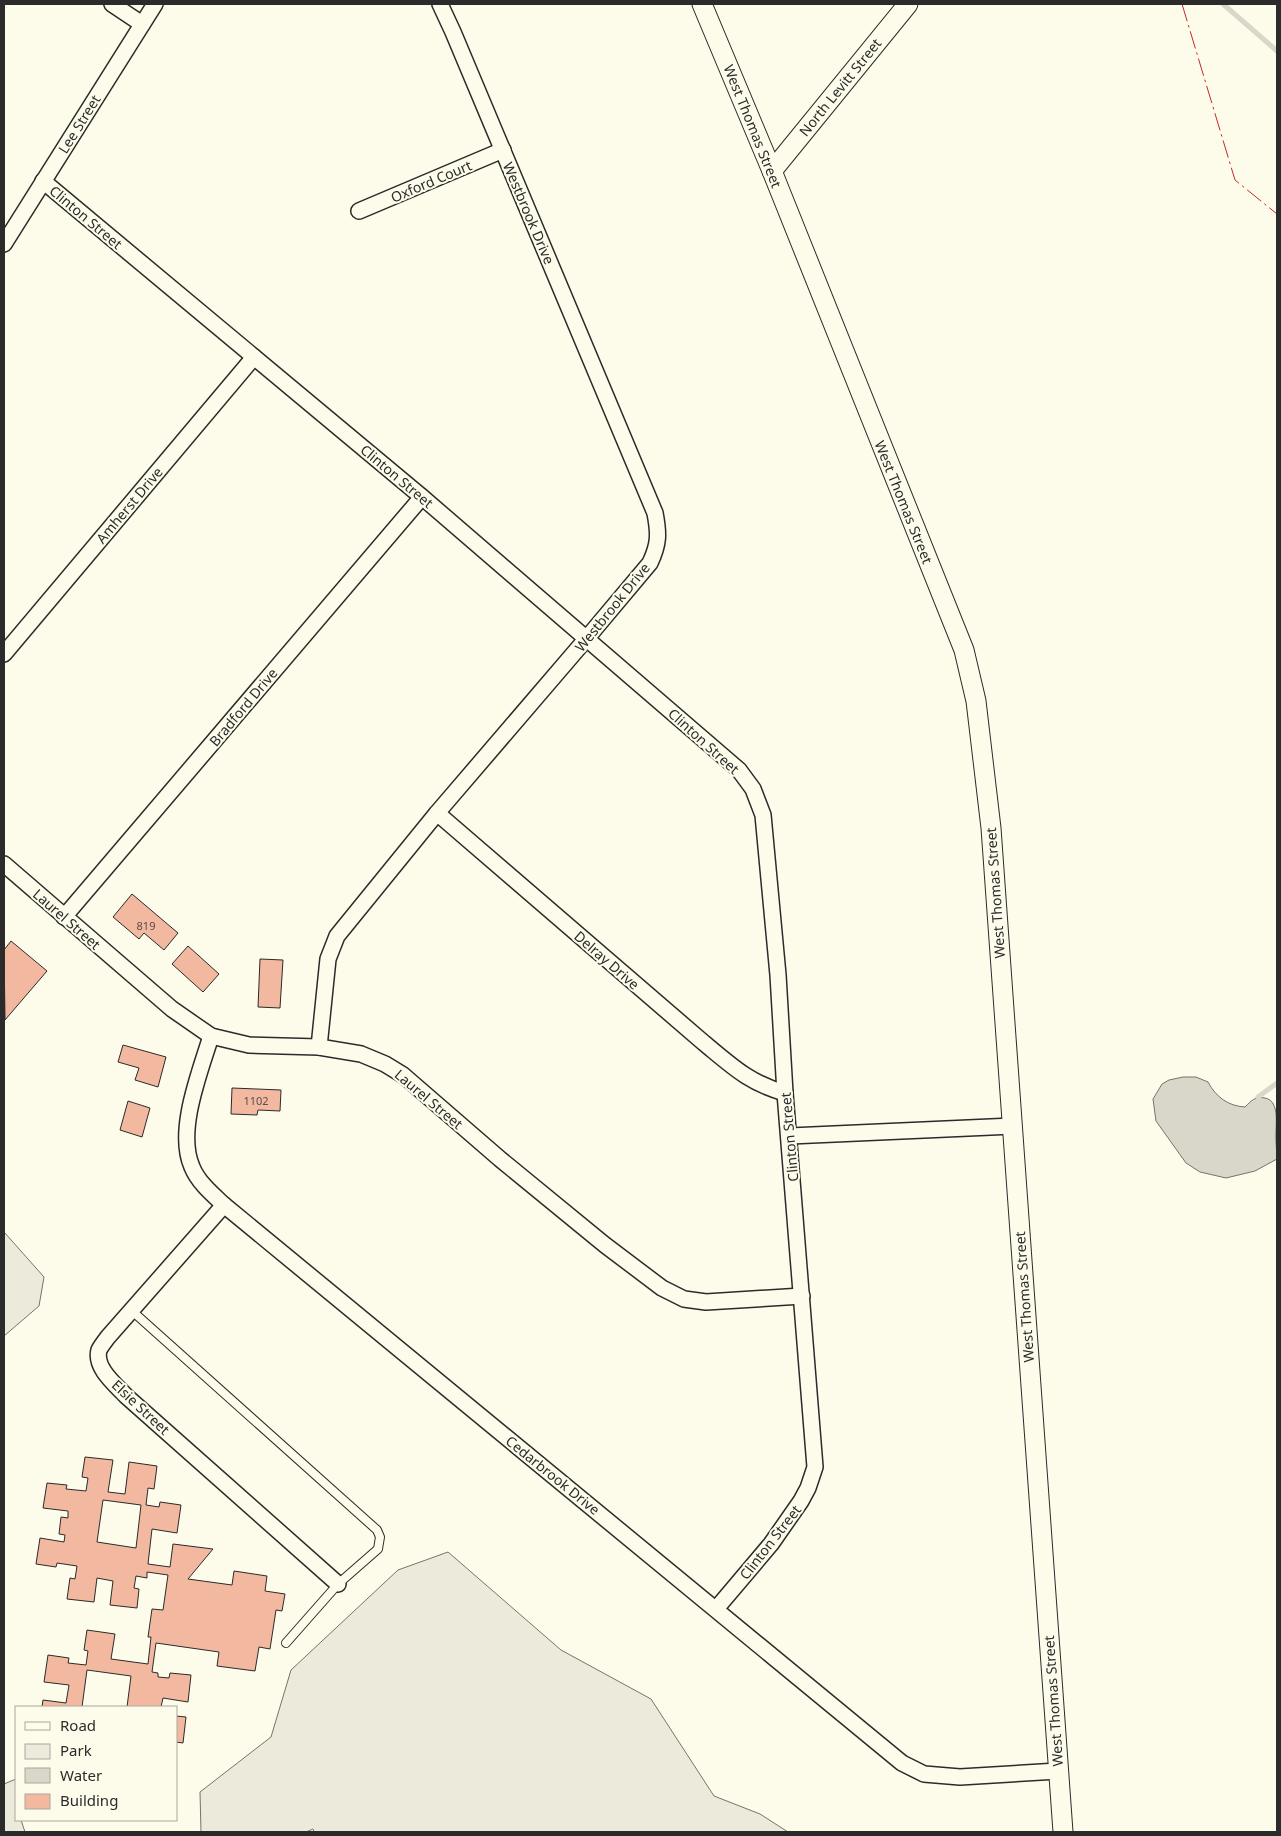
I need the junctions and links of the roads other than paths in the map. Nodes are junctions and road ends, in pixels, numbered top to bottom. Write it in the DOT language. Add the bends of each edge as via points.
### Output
graph roads {
  1 [pos="112,4"];
  2 [pos="155,4"];
  3 [pos="440,4"];
  4 [pos="702,4"];
  5 [pos="908,4"];
  6 [pos="142,24"];
  7 [pos="502,150"];
  8 [pos="772,171"];
  9 [pos="43,181"];
  10 [pos="359,211"];
  11 [pos="4,244"];
  12 [pos="254,357"];
  13 [pos="422,497"];
  14 [pos="587,638"];
  15 [pos="4,654"];
  16 [pos="437,813"];
  17 [pos="5,869"];
  18 [pos="64,917"];
  19 [pos="211,1036"];
  20 [pos="319,1047"];
  21 [pos="785,1093"];
  22 [pos="1013,1126"];
  23 [pos="790,1136"];
  24 [pos="224,1205"];
  25 [pos="802,1296"];
  26 [pos="131,1310"];
  27 [pos="338,1584"];
  28 [pos="716,1610"];
  29 [pos="286,1643"];
  30 [pos="1058,1771"];
  31 [pos="1062,1832"];
  1 -- 6 [label="street"];
  2 -- 6 [label="street, Lee Street"];
  3 -- 7 [label="street, Westbrook Drive"];
  4 -- 8 [label="street, West Thomas Street"];
  5 -- 8 [label="street, North Levitt Street"];
  6 -- 9 [label="street, Lee Street"];
  7 -- 10 [label="street, Oxford Court"];
  7 -- 14 [label="street, Westbrook Drive" via="655,513 657,548 650,563"];
  8 -- 22 [label="street, West Thomas Street" via="964,650 976,701 991,828"];
  9 -- 11 [label="street, Lee Street"];
  9 -- 12 [label="street, Clinton Street"];
  12 -- 13 [label="street, Clinton Street"];
  12 -- 15 [label="street, Amherst Drive"];
  13 -- 14 [label="street, Clinton Street"];
  13 -- 18 [label="street, Bradford Drive"];
  14 -- 16 [label="street, Westbrook Drive"];
  14 -- 21 [label="street, Clinton Street" via="739,770 753,789 764,815"];
  16 -- 20 [label="street, Westbrook Drive" via="337,936 328,959"];
  16 -- 21 [label="street, Delray Drive" via="747,1078"];
  17 -- 18 [label="street, Laurel Street"];
  18 -- 19 [label="street, Laurel Street" via="172,1009"];
  19 -- 20 [label="street, Laurel Street" via="249,1045"];
  19 -- 24 [label="street, Cedarbrook Drive" via="190,1109 188,1155 200,1181"];
  20 -- 25 [label="street, Laurel Street" via="361,1054 385,1064 662,1288 684,1299 706,1302"];
  21 -- 23 [label="street, Clinton Street"];
  22 -- 23 [label="street"];
  22 -- 30 [label="street, West Thomas Street"];
  23 -- 25 [label="street, Clinton Street"];
  24 -- 26 [label="street, Elsie Street"];
  24 -- 28 [label="street, Cedarbrook Drive"];
  25 -- 28 [label="street, Clinton Street" via="814,1467 801,1501 771,1544"];
  26 -- 27 [label="street, Elsie Street" via="99,1351 105,1372 126,1396"];
  26 -- 27 [label="lane" via="377,1530 380,1538 378,1549"];
  27 -- 29 [label="lane"];
  28 -- 30 [label="street, Cedarbrook Drive" via="902,1763 924,1774 960,1777"];
  30 -- 31 [label="street, West Thomas Street"];
}
